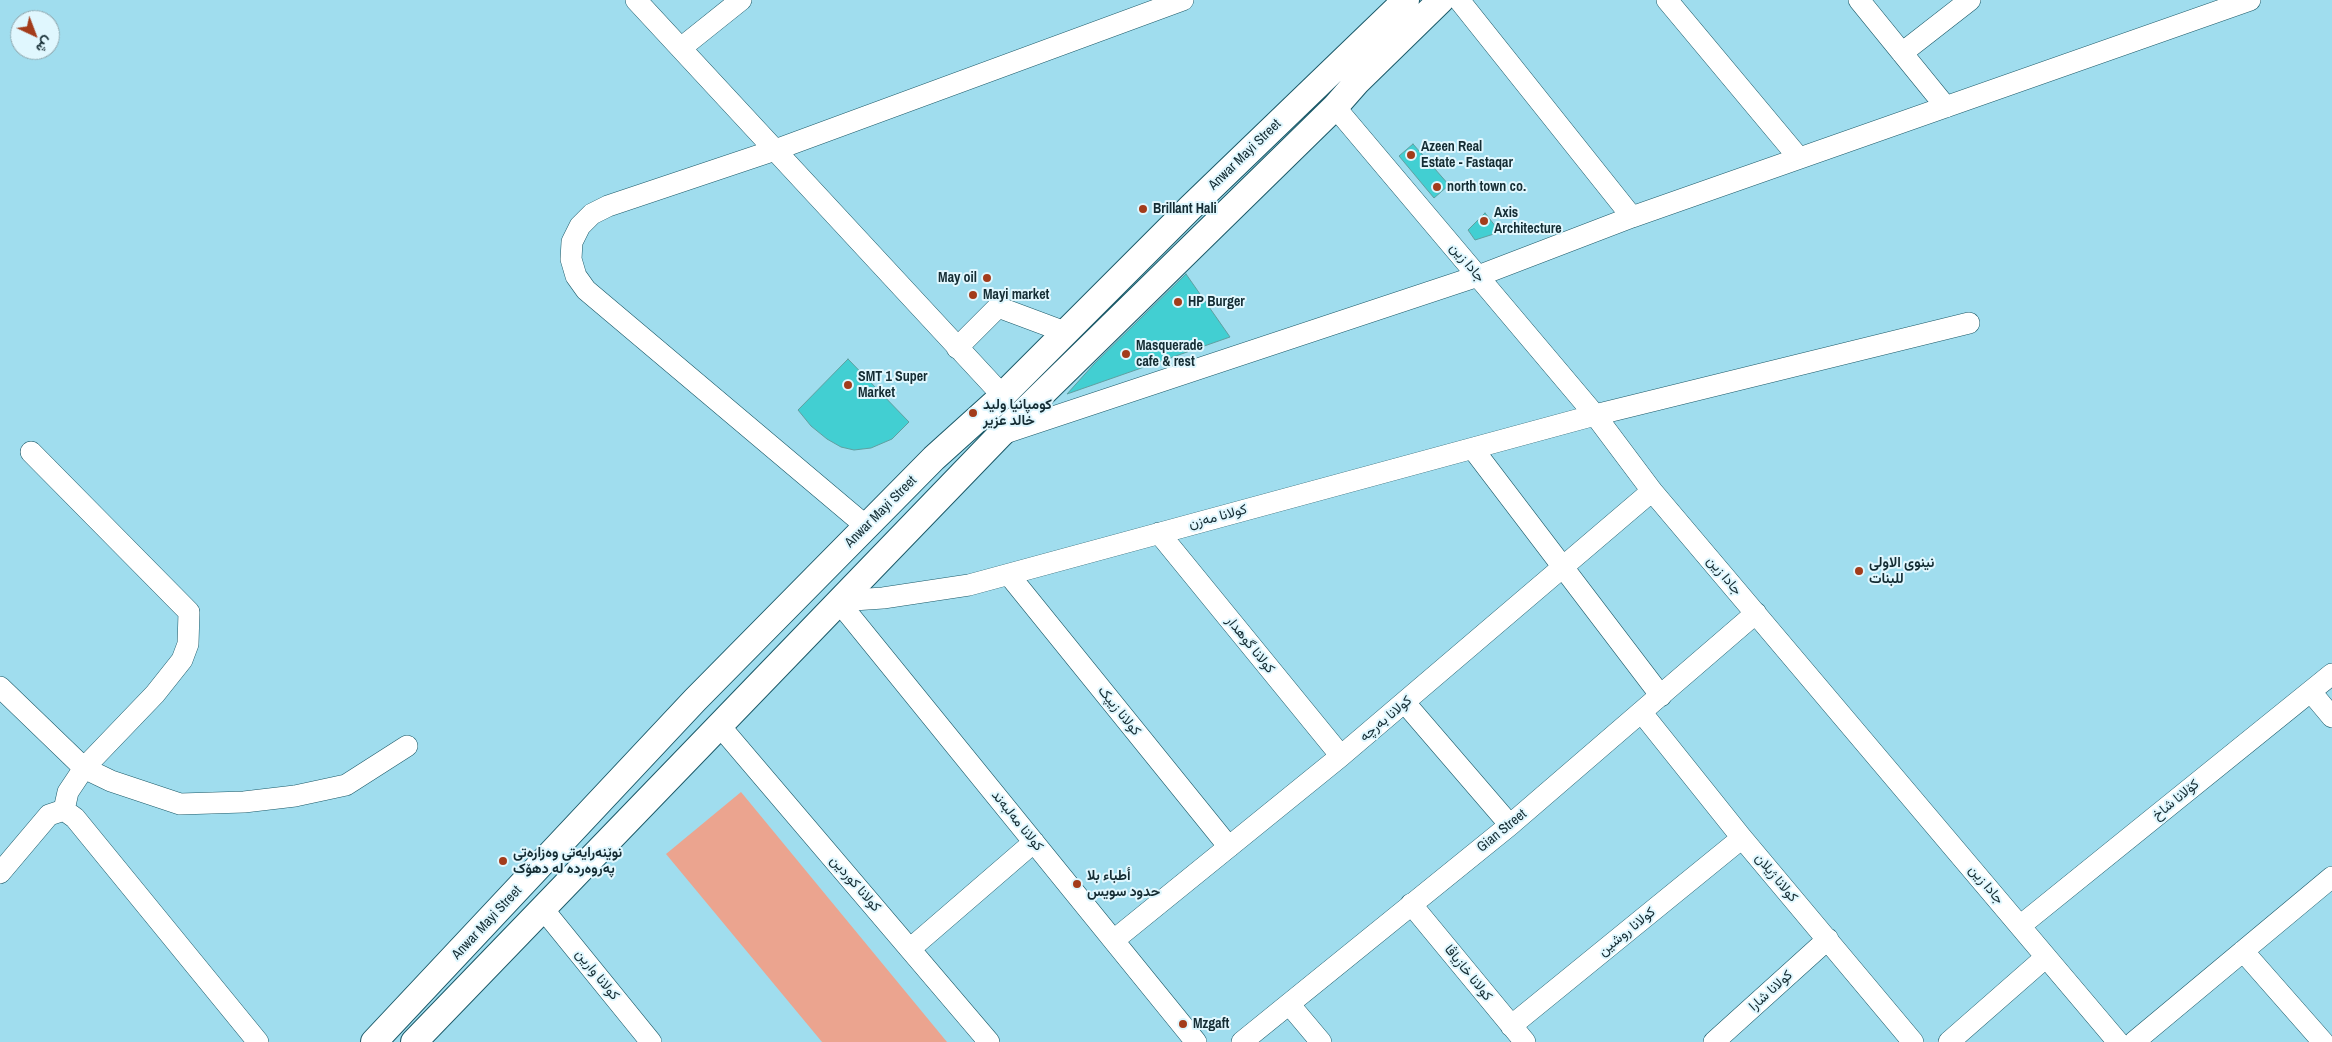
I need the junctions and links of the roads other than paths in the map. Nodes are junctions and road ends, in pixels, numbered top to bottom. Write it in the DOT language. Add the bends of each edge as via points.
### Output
graph roads {
  1 [pos="636,0"];
  2 [pos="741,0"];
  3 [pos="1183,0"];
  4 [pos="1406,0"];
  5 [pos="1441,0"];
  6 [pos="1459,0"];
  7 [pos="1667,0"];
  8 [pos="1859,0"];
  9 [pos="1970,0"];
  10 [pos="2250,0"];
  11 [pos="2223,4"];
  12 [pos="682,48"];
  13 [pos="1902,53"];
  14 [pos="1946,106"];
  15 [pos="1335,107"];
  16 [pos="774,150"];
  17 [pos="1799,158"];
  18 [pos="1190,208"];
  19 [pos="1632,217"];
  20 [pos="1211,228"];
  21 [pos="1478,276"];
  22 [pos="1969,322"];
  23 [pos="1065,332"];
  24 [pos="957,348"];
  25 [pos="1002,395"];
  26 [pos="1595,415"];
  27 [pos="1000,435"];
  28 [pos="1474,449"];
  29 [pos="31,452"];
  30 [pos="1652,490"];
  31 [pos="866,526"];
  32 [pos="1159,533"];
  33 [pos="1564,566"];
  34 [pos="1009,575"];
  35 [pos="838,601"];
  36 [pos="1756,613"];
  37 [pos="2332,674"];
  38 [pos="0,687"];
  39 [pos="2311,692"];
  40 [pos="1661,696"];
  41 [pos="1405,703"];
  42 [pos="1642,713"];
  43 [pos="2332,717"];
  44 [pos="719,725"];
  45 [pos="407,746"];
  46 [pos="1341,756"];
  47 [pos="84,768"];
  48 [pos="64,810"];
  49 [pos="1510,825"];
  50 [pos="1742,838"];
  51 [pos="1034,842"];
  52 [pos="1229,847"];
  53 [pos="0,873"];
  54 [pos="2332,877"];
  55 [pos="1412,904"];
  56 [pos="543,909"];
  57 [pos="2020,926"];
  58 [pos="1828,939"];
  59 [pos="1114,940"];
  60 [pos="910,949"];
  61 [pos="2243,951"];
  62 [pos="2046,957"];
  63 [pos="1289,1004"];
  64 [pos="1518,1034"];
  65 [pos="1722,1040"];
  66 [pos="258,1042"];
  67 [pos="374,1042"];
  68 [pos="414,1042"];
  69 [pos="651,1042"];
  70 [pos="990,1042"];
  71 [pos="1196,1042"];
  72 [pos="1242,1042"];
  73 [pos="1321,1042"];
  74 [pos="1913,1042"];
  75 [pos="1949,1042"];
  76 [pos="2118,1042"];
  77 [pos="2134,1042"];
  78 [pos="2323,1042"];
  1 -- 12 [label="street"];
  2 -- 12 [label="street"];
  3 -- 16 [label="street"];
  4 -- 18 [label="main road, Anwar Mayi Street"];
  5 -- 15 [label="main road, Anwar Mayi Street"];
  6 -- 19 [label="street"];
  7 -- 17 [label="street"];
  8 -- 13 [label="street"];
  9 -- 13 [label="street"];
  10 -- 11 [label="street"];
  11 -- 14 [label="street"];
  12 -- 16 [label="street"];
  13 -- 14 [label="street"];
  14 -- 17 [label="street"];
  15 -- 20 [label="main road, Anwar Mayi Street"];
  15 -- 21 [label="street, جادا زین"];
  16 -- 24 [label="street"];
  16 -- 31 [label="street" via="592,214 580,226 572,242 571,259 576,276 597,301"];
  17 -- 19 [label="street"];
  18 -- 20 [label="main road"];
  18 -- 23 [label="main road, Anwar Mayi Street"];
  19 -- 21 [label="street"];
  20 -- 27 [label="main road, Anwar Mayi Street"];
  21 -- 26 [label="street, جادا زین"];
  21 -- 27 [label="street"];
  22 -- 26 [label="street, کولانا مەزن"];
  23 -- 24 [label="street" via="998,307"];
  23 -- 25 [label="main road, Anwar Mayi Street"];
  24 -- 25 [label="street"];
  25 -- 31 [label="main road, Anwar Mayi Street"];
  26 -- 28 [label="street, کولانا مەزن"];
  26 -- 30 [label="street, جادا زین"];
  27 -- 35 [label="main road, Anwar Mayi Street"];
  28 -- 32 [label="street, کولانا مەزن"];
  28 -- 33 [label="street"];
  29 -- 47 [label="street" via="189,612 188,644 182,660 155,694"];
  30 -- 33 [label="street, کولانا بەرچە"];
  30 -- 36 [label="street, جادا زین"];
  31 -- 67 [label="main road, Anwar Mayi Street" via="695,700"];
  32 -- 34 [label="street, کولانا مەزن"];
  32 -- 46 [label="street, کولانا گوهدار"];
  33 -- 40 [label="street"];
  33 -- 41 [label="street, کولانا بەرچە"];
  34 -- 35 [label="street, کولانا مەزن" via="925,593"];
  34 -- 52 [label="street, کولانا زیپک"];
  35 -- 44 [label="main road, Anwar Mayi Street"];
  35 -- 51 [label="street, کولانا مەلبەند"];
  36 -- 40 [label="street, Gian Street"];
  36 -- 57 [label="street, جادا زین"];
  37 -- 39 [label="street, کۆلانا شاخ"];
  38 -- 47 [label="street"];
  39 -- 43 [label="street"];
  39 -- 57 [label="street, کۆلانا شاخ"];
  40 -- 42 [label="street, Gian Street"];
  41 -- 46 [label="street, کولانا بەرچە"];
  41 -- 49 [label="street"];
  42 -- 49 [label="street, Gian Street"];
  42 -- 50 [label="street, کولانا ژیلان"];
  44 -- 56 [label="main road, Anwar Mayi Street"];
  44 -- 60 [label="street, کولانا کوردین"];
  45 -- 47 [label="street" via="346,785 244,802 180,804"];
  46 -- 52 [label="street, کولانا بەرچە"];
  47 -- 48 [label="street" via="68,792"];
  48 -- 53 [label="street" via="48,815"];
  48 -- 66 [label="street" via="75,818"];
  49 -- 55 [label="street, Gian Street"];
  50 -- 58 [label="street, کولانا ژیلان"];
  50 -- 64 [label="street, کولانا روشین"];
  51 -- 59 [label="street, کولانا مەلبەند"];
  51 -- 60 [label="street"];
  52 -- 59 [label="street, کولانا بەرچە"];
  54 -- 61 [label="street"];
  55 -- 63 [label="street, Gian Street"];
  55 -- 64 [label="street, کولانا خازیاڤا"];
  56 -- 68 [label="main road, Anwar Mayi Street"];
  56 -- 69 [label="street, کولانا وارین"];
  57 -- 62 [label="street, جادا زین"];
  58 -- 65 [label="street, کولانا شارا"];
  58 -- 74 [label="street, کولانا ژیلان"];
  59 -- 71 [label="street, کولانا مەلبەند"];
  60 -- 70 [label="street, کولانا کوردین"];
  61 -- 77 [label="street"];
  61 -- 78 [label="street"];
  62 -- 75 [label="street"];
  62 -- 76 [label="street, جادا زین"];
  63 -- 72 [label="street, Gian Street"];
  63 -- 73 [label="street"];
}
